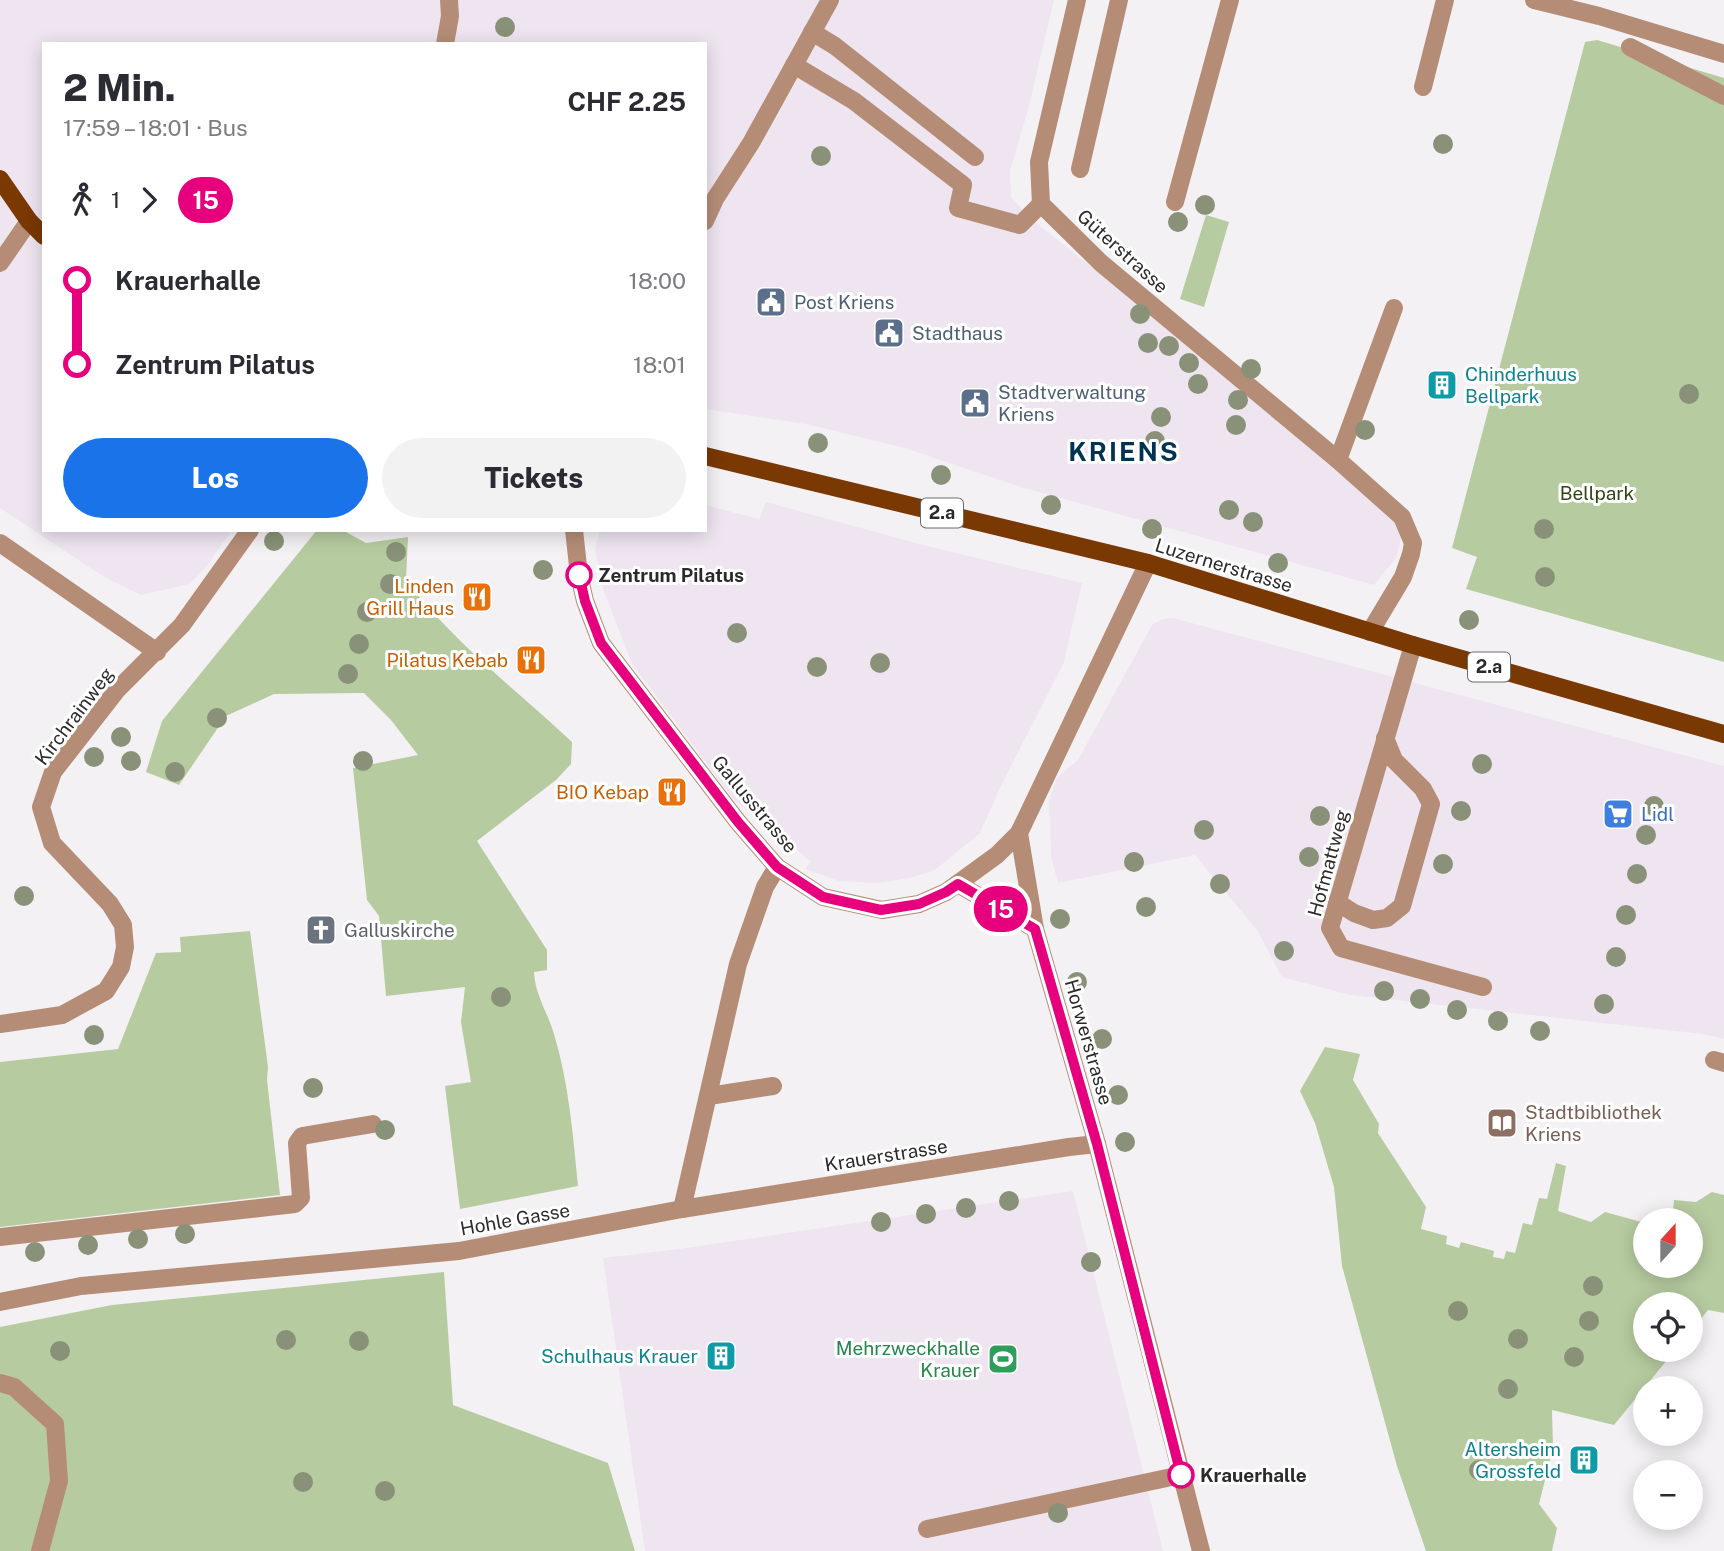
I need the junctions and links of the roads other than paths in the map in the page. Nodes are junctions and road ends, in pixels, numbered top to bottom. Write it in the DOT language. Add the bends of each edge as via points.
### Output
graph roads {
  1 [pos="449,0"];
  2 [pos="830,0"];
  3 [pos="1077,0"];
  4 [pos="1119,0"];
  5 [pos="1230,0"];
  6 [pos="1445,0"];
  7 [pos="1534,0"];
  8 [pos="1601,8"];
  9 [pos="812,32"];
  10 [pos="445,42"];
  11 [pos="1630,47"];
  12 [pos="1724,54"];
  13 [pos="794,65"];
  14 [pos="1423,88"];
  15 [pos="1724,96"];
  16 [pos="975,157"];
  17 [pos="1080,169"];
  18 [pos="0,179"];
  19 [pos="1175,202"];
  20 [pos="1041,204"];
  21 [pos="707,217"];
  22 [pos="29,221"];
  23 [pos="42,234"];
  24 [pos="0,263"];
  25 [pos="1394,308"];
  26 [pos="707,456"];
  27 [pos="1338,460"];
  28 [pos="249,532"];
  29 [pos="574,532"];
  30 [pos="0,543"];
  31 [pos="1148,563"];
  32 [pos="1370,632"];
  33 [pos="1413,645"];
  34 [pos="157,652"];
  35 [pos="1724,734"];
  36 [pos="1385,738"];
  37 [pos="1019,832"];
  38 [pos="777,867"];
  39 [pos="958,884"];
  40 [pos="1337,902"];
  41 [pos="1035,929"];
  42 [pos="1483,988"];
  43 [pos="0,1024"];
  44 [pos="774,1086"];
  45 [pos="709,1096"];
  46 [pos="373,1124"];
  47 [pos="1097,1144"];
  48 [pos="682,1209"];
  49 [pos="0,1237"];
  50 [pos="0,1302"];
  51 [pos="0,1383"];
  52 [pos="1181,1475"];
  53 [pos="927,1529"];
  54 [pos="40,1551"];
  55 [pos="1201,1551"];
  1 -- 10 [label="street"];
  2 -- 9 [label="street"];
  3 -- 20 [label="street" via="1040,162"];
  4 -- 17 [label="street"];
  5 -- 19 [label="street"];
  6 -- 14 [label="street"];
  7 -- 8 [label="street"];
  8 -- 12 [label="street"];
  9 -- 13 [label="street"];
  9 -- 16 [label="street"];
  11 -- 15 [label="street"];
  13 -- 20 [label="street" via="854,101 962,185 958,208 1020,226"];
  13 -- 21 [label="street"];
  18 -- 22 [label="main road"];
  20 -- 27 [label="street, Güterstrasse" via="1101,263"];
  22 -- 23 [label="main road"];
  22 -- 24 [label="street"];
  25 -- 27 [label="street"];
  26 -- 31 [label="main road, Luzernerstrasse / 2.a"];
  27 -- 32 [label="street, Güterstrasse" via="1402,517 1413,543 1403,577"];
  28 -- 34 [label="street, Kirchrainweg"];
  29 -- 38 [label="street, Gallusstrasse" via="585,601 601,643"];
  30 -- 34 [label="street"];
  31 -- 32 [label="main road, Luzernerstrasse / 2.a"];
  31 -- 37 [label="street"];
  32 -- 33 [label="main road, Luzernerstrasse / 2.a"];
  33 -- 35 [label="main road, Luzernerstrasse / 2.a"];
  33 -- 36 [label="street, Hofmattweg"];
  34 -- 43 [label="street, Kirchrainweg" via="108,700 53,772 41,807 52,843 110,904 123,925 121,967 106,991 62,1016"];
  36 -- 40 [label="street, Hofmattweg"];
  36 -- 40 [label="street" via="1394,760 1423,789 1431,804 1402,906 1387,918 1373,920"];
  37 -- 39 [label="street, Gallusstrasse"];
  37 -- 41 [label="street, Horwerstrasse"];
  38 -- 39 [label="street, Gallusstrasse" via="823,897 881,910 919,904"];
  38 -- 45 [label="street" via="765,887 738,964"];
  39 -- 41 [label="street"];
  40 -- 42 [label="street, Hofmattweg" via="1330,928 1341,948"];
  41 -- 47 [label="street, Horwerstrasse"];
  44 -- 45 [label="street"];
  45 -- 48 [label="street"];
  46 -- 49 [label="street" via="302,1136 297,1143 301,1198 295,1204"];
  47 -- 48 [label="street, Krauerstrasse"];
  47 -- 52 [label="street, Horwerstrasse"];
  48 -- 50 [label="street, Hohle Gasse" via="459,1251 81,1286"];
  51 -- 54 [label="street" via="14,1387 55,1424 59,1481"];
  52 -- 53 [label="street"];
  52 -- 55 [label="street, Horwerstrasse"];
}
